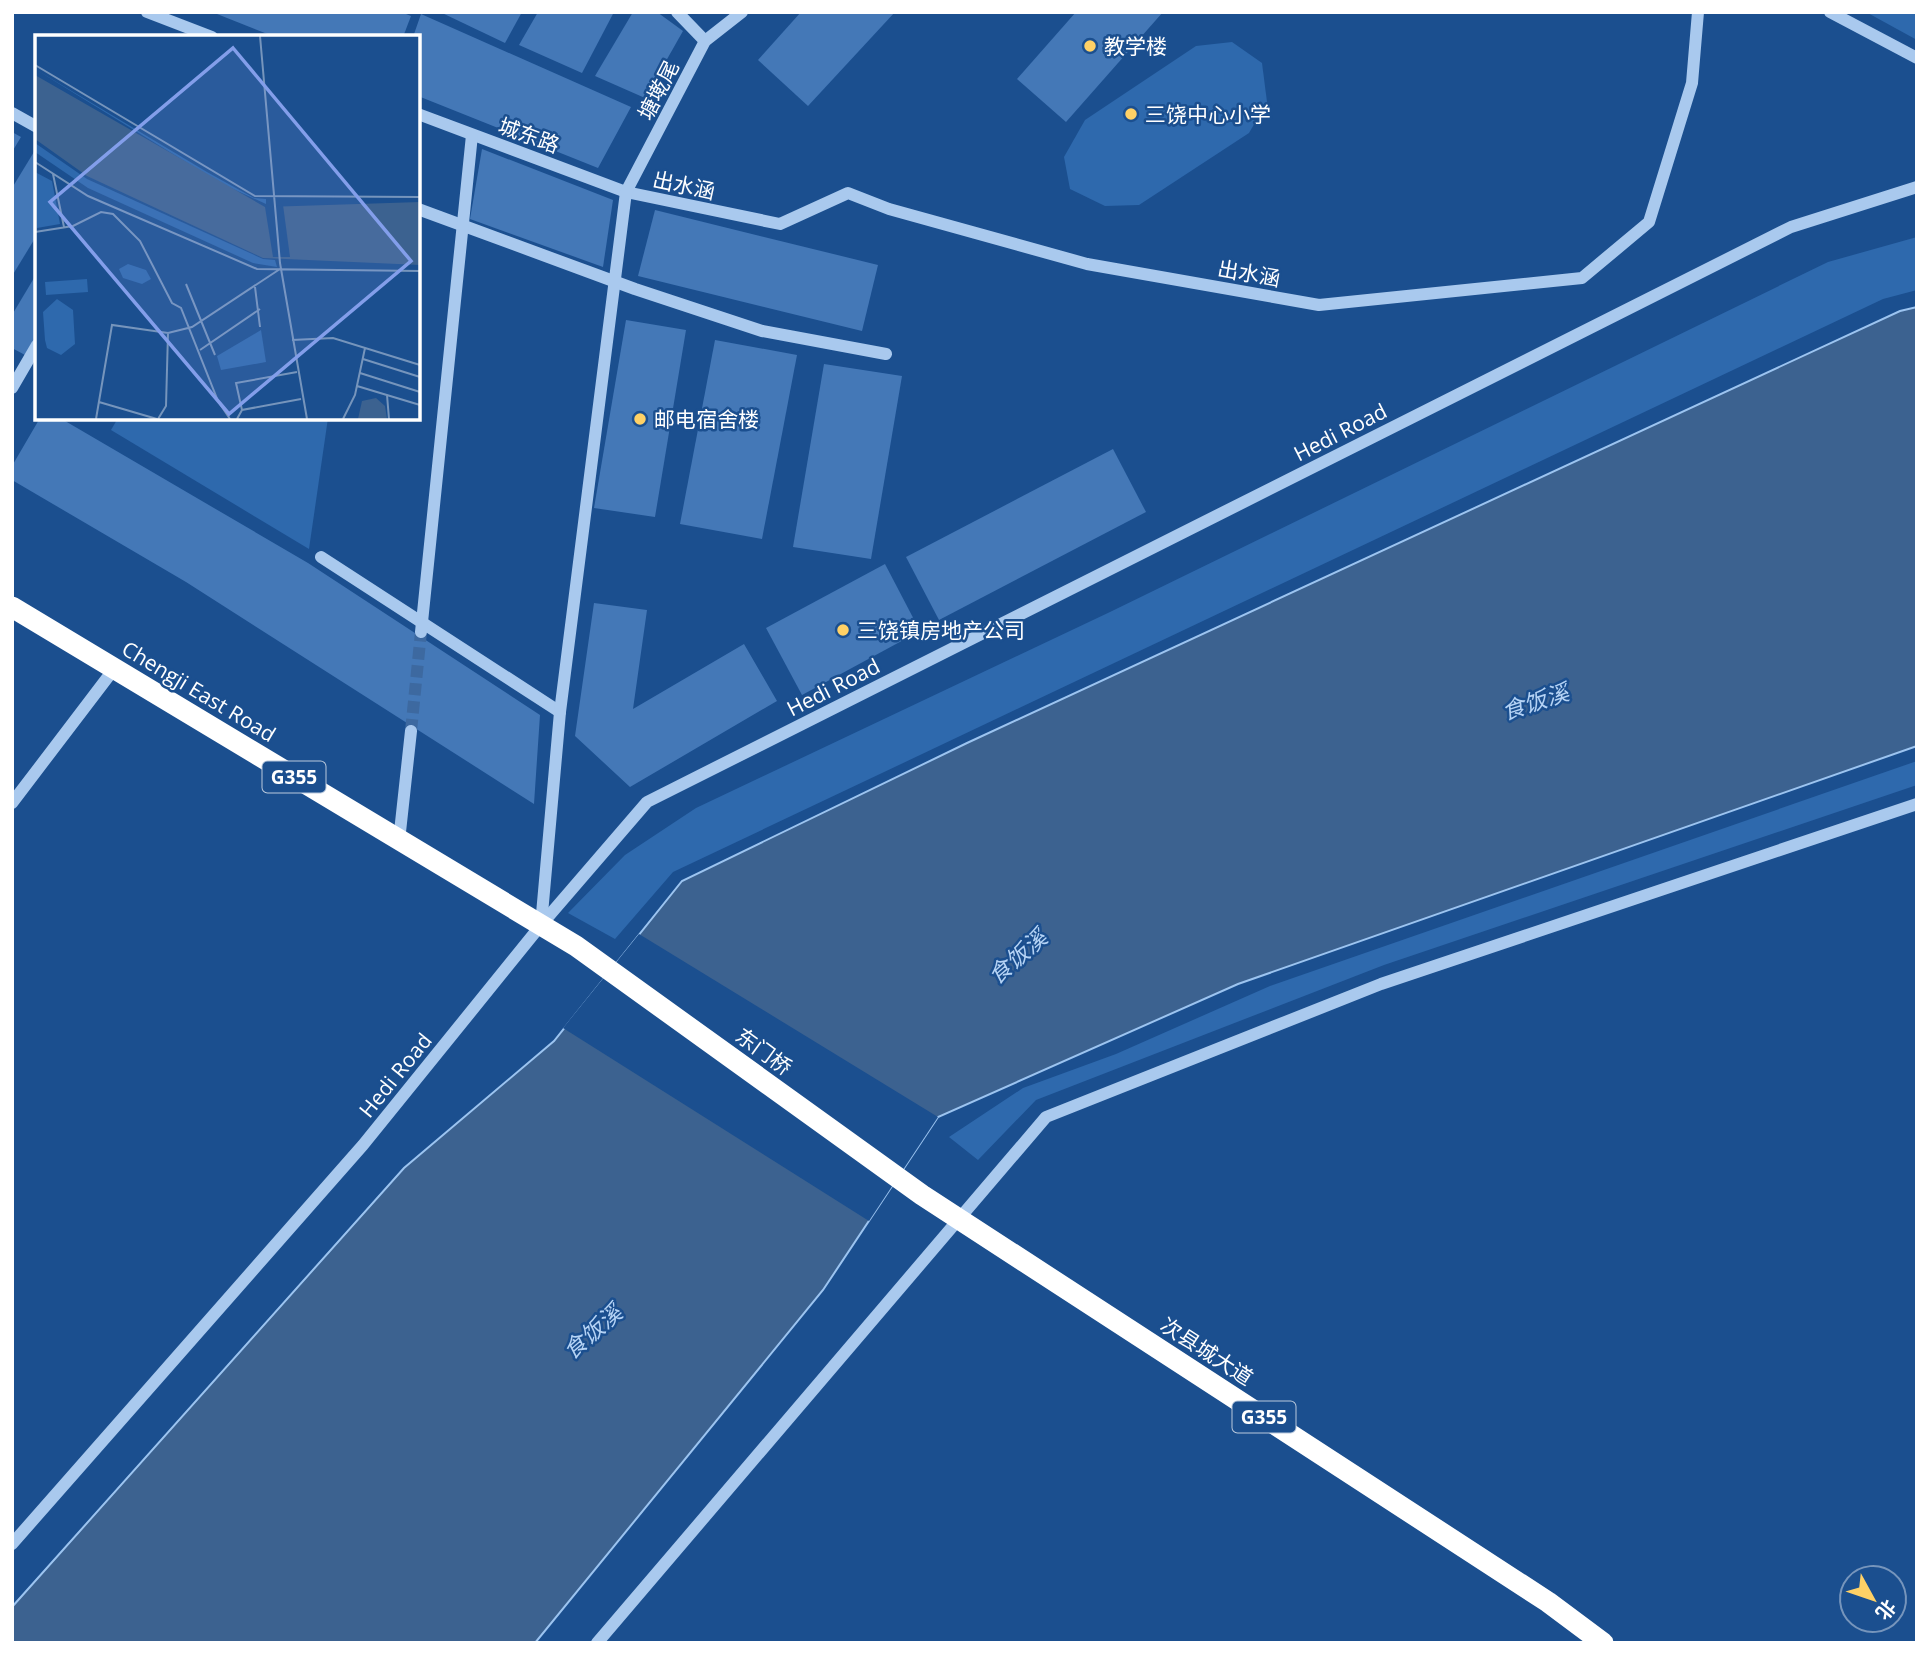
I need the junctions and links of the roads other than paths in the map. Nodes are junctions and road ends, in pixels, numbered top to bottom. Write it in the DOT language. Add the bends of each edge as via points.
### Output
graph roads {
  1 [pos="147,12"];
  2 [pos="677,12"];
  3 [pos="742,12"];
  4 [pos="1698,12"];
  5 [pos="1830,12"];
  6 [pos="207,35"];
  7 [pos="705,41"];
  8 [pos="1917,58"];
  9 [pos="12,113"];
  10 [pos="420,115"];
  11 [pos="35,126"];
  12 [pos="472,135"];
  13 [pos="1917,187"];
  14 [pos="626,192"];
  15 [pos="420,210"];
  16 [pos="463,226"];
  17 [pos="615,282"];
  18 [pos="35,348"];
  19 [pos="886,354"];
  20 [pos="12,388"];
  21 [pos="321,556"];
  22 [pos="12,607"];
  23 [pos="421,627"];
  24 [pos="114,669"];
  25 [pos="560,712"];
  26 [pos="411,731"];
  27 [pos="12,803"];
  28 [pos="1917,804"];
  29 [pos="399,841"];
  30 [pos="541,925"];
  31 [pos="576,946"];
  32 [pos="922,1195"];
  33 [pos="959,1219"];
  34 [pos="12,1544"];
  35 [pos="597,1643"];
  36 [pos="1602,1643"];
  1 -- 6 [label="street"];
  2 -- 7 [label="street"];
  3 -- 7 [label="street"];
  4 -- 14 [label="street, 出水涵" via="1692,83 1649,222 1582,278 1319,305 1087,264 889,209 848,193 780,224"];
  5 -- 8 [label="street"];
  7 -- 14 [label="street, 塘墘尾"];
  9 -- 11 [label="street"];
  10 -- 12 [label="street, 城东路"];
  12 -- 14 [label="street, 城东路"];
  12 -- 16 [label="street"];
  13 -- 30 [label="street, Hedi Road" via="1791,227 647,802"];
  14 -- 17 [label="street"];
  15 -- 16 [label="street"];
  16 -- 17 [label="street"];
  16 -- 23 [label="street"];
  17 -- 19 [label="street" via="762,331"];
  17 -- 25 [label="street"];
  18 -- 20 [label="street"];
  21 -- 23 [label="street"];
  22 -- 24 [label="highway, Chengji East Road / G355"];
  23 -- 25 [label="street"];
  24 -- 27 [label="street"];
  24 -- 29 [label="highway, Chengji East Road / G355"];
  25 -- 30 [label="street"];
  26 -- 29 [label="street"];
  28 -- 33 [label="street" via="1381,984 1046,1116"];
  29 -- 30 [label="highway, Chengji East Road / G355"];
  30 -- 31 [label="highway, Chengji East Road / G355"];
  30 -- 34 [label="street, Hedi Road" via="363,1145"];
  31 -- 32 [label="highway, 东门桥 / G355"];
  32 -- 33 [label="highway, 次县城大道 / G355"];
  33 -- 35 [label="street"];
  33 -- 36 [label="highway, 次县城大道 / G355" via="1548,1602"];
}
